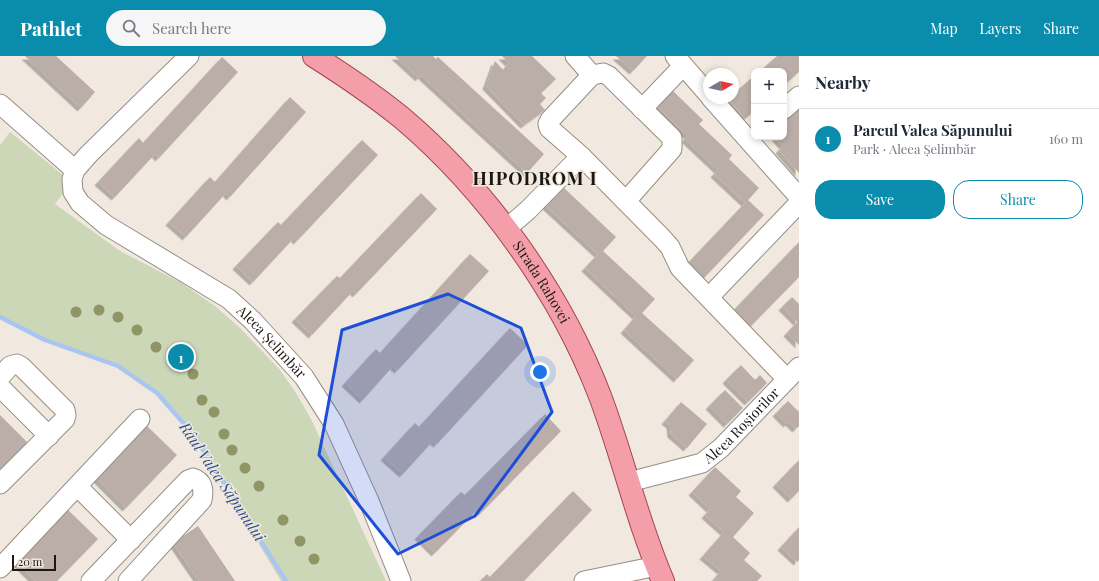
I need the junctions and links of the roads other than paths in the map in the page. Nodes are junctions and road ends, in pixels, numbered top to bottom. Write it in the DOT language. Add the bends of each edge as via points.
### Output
graph roads {
  1 [pos="189,56"];
  2 [pos="314,56"];
  3 [pos="575,56"];
  4 [pos="679,61"];
  5 [pos="592,75"];
  6 [pos="703,88"];
  7 [pos="799,96"];
  8 [pos="0,104"];
  9 [pos="717,104"];
  10 [pos="787,106"];
  11 [pos="642,109"];
  12 [pos="751,138"];
  13 [pos="753,140"];
  14 [pos="581,156"];
  15 [pos="75,170"];
  16 [pos="799,197"];
  17 [pos="626,201"];
  18 [pos="799,203"];
  19 [pos="506,229"];
  20 [pos="709,297"];
  21 [pos="793,373"];
  22 [pos="0,376"];
  23 [pos="0,387"];
  24 [pos="140,419"];
  25 [pos="49,436"];
  26 [pos="629,482"];
  27 [pos="0,484"];
  28 [pos="78,487"];
  29 [pos="131,540"];
  30 [pos="0,568"];
  31 [pos="660,574"];
  32 [pos="0,578"];
  33 [pos="616,578"];
  34 [pos="3,581"];
  35 [pos="91,581"];
  36 [pos="128,581"];
  37 [pos="401,581"];
  38 [pos="584,581"];
  1 -- 15 [label="street"];
  2 -- 19 [label="main road, Strada Rahovei" via="402,118 436,150"];
  3 -- 5 [label="street"];
  4 -- 6 [label="street"];
  4 -- 11 [label="street"];
  5 -- 11 [label="street" via="603,73 609,76"];
  5 -- 14 [label="street" via="548,124 549,128"];
  7 -- 10 [label="street"];
  8 -- 15 [label="street"];
  9 -- 12 [label="street"];
  11 -- 17 [label="street" via="667,131 673,144 672,149"];
  13 -- 16 [label="street"];
  14 -- 17 [label="street"];
  14 -- 19 [label="street"];
  15 -- 37 [label="street, Aleea Șelimbăr" via="72,179 73,192 80,203 106,225 228,298 253,321 304,377 334,424"];
  17 -- 20 [label="street" via="670,247 680,268"];
  18 -- 20 [label="street"];
  19 -- 26 [label="main road, Strada Rahovei" via="550,294 570,330 600,396"];
  20 -- 21 [label="street"];
  21 -- 26 [label="street, Aleea Roșiorilor" via="721,448 702,463"];
  22 -- 25 [label="street" via="10,366 17,364 65,410 65,419"];
  23 -- 25 [label="street"];
  24 -- 28 [label="street"];
  25 -- 27 [label="street"];
  26 -- 31 [label="main road, Strada Rahovei"];
  28 -- 29 [label="street"];
  28 -- 30 [label="street"];
  29 -- 35 [label="street"];
  29 -- 36 [label="street" via="188,480 193,478 200,483 204,493 202,500"];
  31 -- 33 [label="street"];
  32 -- 34 [label="street"];
  33 -- 38 [label="street"];
}
